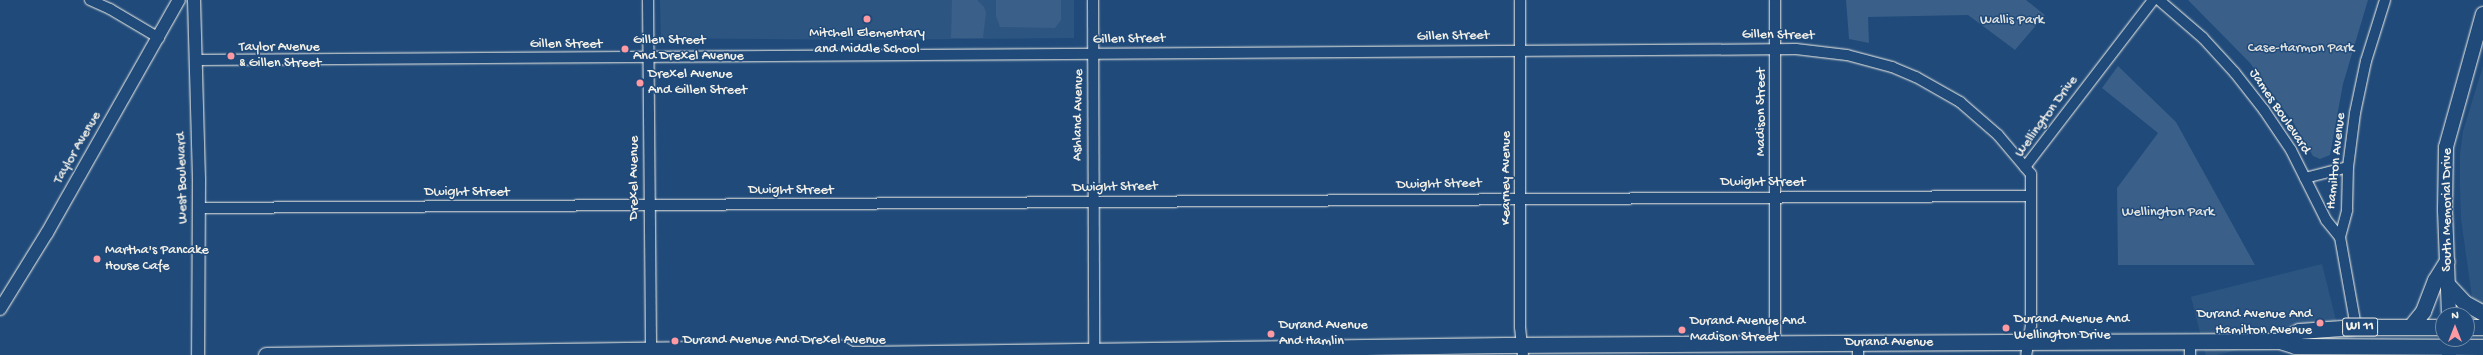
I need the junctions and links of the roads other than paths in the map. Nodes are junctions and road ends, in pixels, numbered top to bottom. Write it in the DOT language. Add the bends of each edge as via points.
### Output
graph roads {
  1 [pos="90,0"];
  2 [pos="179,0"];
  3 [pos="194,0"];
  4 [pos="648,0"];
  5 [pos="1093,0"];
  6 [pos="1520,0"];
  7 [pos="1775,0"];
  8 [pos="2153,0"];
  9 [pos="2159,0"];
  10 [pos="2385,0"];
  11 [pos="2483,14"];
  12 [pos="159,38"];
  13 [pos="1520,50"];
  14 [pos="1775,50"];
  15 [pos="1093,54"];
  16 [pos="649,58"];
  17 [pos="196,60"];
  18 [pos="2025,167"];
  19 [pos="2348,167"];
  20 [pos="2305,178"];
  21 [pos="2031,196"];
  22 [pos="1776,197"];
  23 [pos="1521,198"];
  24 [pos="1092,202"];
  25 [pos="650,206"];
  26 [pos="199,208"];
  27 [pos="2340,237"];
  28 [pos="2447,261"];
  29 [pos="2448,285"];
  30 [pos="2449,307"];
  31 [pos="0,309"];
  32 [pos="2483,313"];
  33 [pos="2411,326"];
  34 [pos="2435,326"];
  35 [pos="2356,327"];
  36 [pos="2280,341"];
  37 [pos="1775,344"];
  38 [pos="2449,347"];
  39 [pos="2190,348"];
  40 [pos="1858,349"];
  41 [pos="2027,349"];
  42 [pos="1094,350"];
  43 [pos="1523,350"];
  44 [pos="2355,351"];
  45 [pos="2402,351"];
  46 [pos="651,352"];
  47 [pos="1189,352"];
  48 [pos="1023,353"];
  49 [pos="198,355"];
  50 [pos="266,355"];
  51 [pos="854,355"];
  1 -- 12 [label="street"];
  2 -- 12 [label="street, Taylor Avenue"];
  3 -- 17 [label="street, West Boulevard"];
  4 -- 16 [label="street, Drexel Avenue"];
  5 -- 15 [label="street, Ashland Avenue"];
  6 -- 13 [label="street, Kearney Avenue"];
  7 -- 14 [label="street, Madison Street"];
  8 -- 18 [label="street, Wellington Drive"];
  9 -- 20 [label="street, James Boulevard" via="2203,38 2235,73 2264,110"];
  10 -- 19 [label="street, Hamilton Avenue" via="2366,60 2355,113"];
  11 -- 28 [label="main road, South Memorial Drive" via="2446,147"];
  12 -- 31 [label="street, Taylor Avenue" via="47,233"];
  13 -- 14 [label="street, Gillen Street"];
  13 -- 15 [label="street, Gillen Street"];
  13 -- 23 [label="street, Kearney Avenue"];
  14 -- 18 [label="street, Gillen Street" via="1847,54 1916,77 1960,102 1980,118"];
  14 -- 22 [label="street, Madison Street"];
  15 -- 16 [label="street, Gillen Street"];
  15 -- 24 [label="street, Ashland Avenue"];
  16 -- 17 [label="street, Gillen Street"];
  16 -- 25 [label="street, Drexel Avenue"];
  17 -- 26 [label="street, West Boulevard"];
  18 -- 21 [label="street, Wellington Drive" via="2031,174"];
  19 -- 20 [label="street"];
  19 -- 27 [label="street, Hamilton Avenue" via="2346,210"];
  20 -- 27 [label="street, James Boulevard" via="2326,220"];
  21 -- 22 [label="street, Dwight Street"];
  21 -- 41 [label="street, Wellington Drive" via="2031,325"];
  22 -- 23 [label="street, Dwight Street"];
  22 -- 37 [label="street, Madison Street"];
  23 -- 24 [label="street, Dwight Street"];
  23 -- 43 [label="street, Kearney Avenue" via="1520,327"];
  24 -- 25 [label="street, Dwight Street"];
  24 -- 42 [label="street, Ashland Avenue"];
  25 -- 26 [label="street, Dwight Street"];
  25 -- 46 [label="street, Drexel Avenue"];
  26 -- 49 [label="street, West Boulevard"];
  27 -- 35 [label="street, Hamilton Avenue"];
  28 -- 29 [label="main road, South Memorial Drive"];
  28 -- 33 [label="main road" via="2434,280 2423,311"];
  29 -- 30 [label="main road, South Memorial Drive"];
  29 -- 32 [label="main road" via="2465,303"];
  33 -- 34 [label="main road, Durand Avenue / WI 11"];
  33 -- 35 [label="main road, Durand Avenue / WI 11"];
  35 -- 36 [label="main road, Durand Avenue / WI 11" via="2299,331"];
  36 -- 39 [label="main road, Durand Avenue / WI 11"];
  36 -- 44 [label="main road, Durand Avenue / WI 11" via="2295,346"];
  37 -- 40 [label="main road, Durand Avenue / WI 11"];
  37 -- 43 [label="main road, Durand Avenue / WI 11"];
  38 -- 45 [label="main road, Durand Avenue / WI 11"];
  39 -- 41 [label="main road, Durand Avenue / WI 11"];
  40 -- 41 [label="main road, Durand Avenue / WI 11"];
  42 -- 47 [label="main road, Durand Avenue / WI 11"];
  42 -- 48 [label="main road, Durand Avenue / WI 11"];
  43 -- 47 [label="main road, Durand Avenue / WI 11"];
  44 -- 45 [label="main road, Durand Avenue / WI 11"];
  46 -- 50 [label="main road, Durand Avenue / WI 11"];
  46 -- 51 [label="main road, Durand Avenue / WI 11" via="838,347"];
  48 -- 51 [label="main road, Durand Avenue / WI 11"];
}
